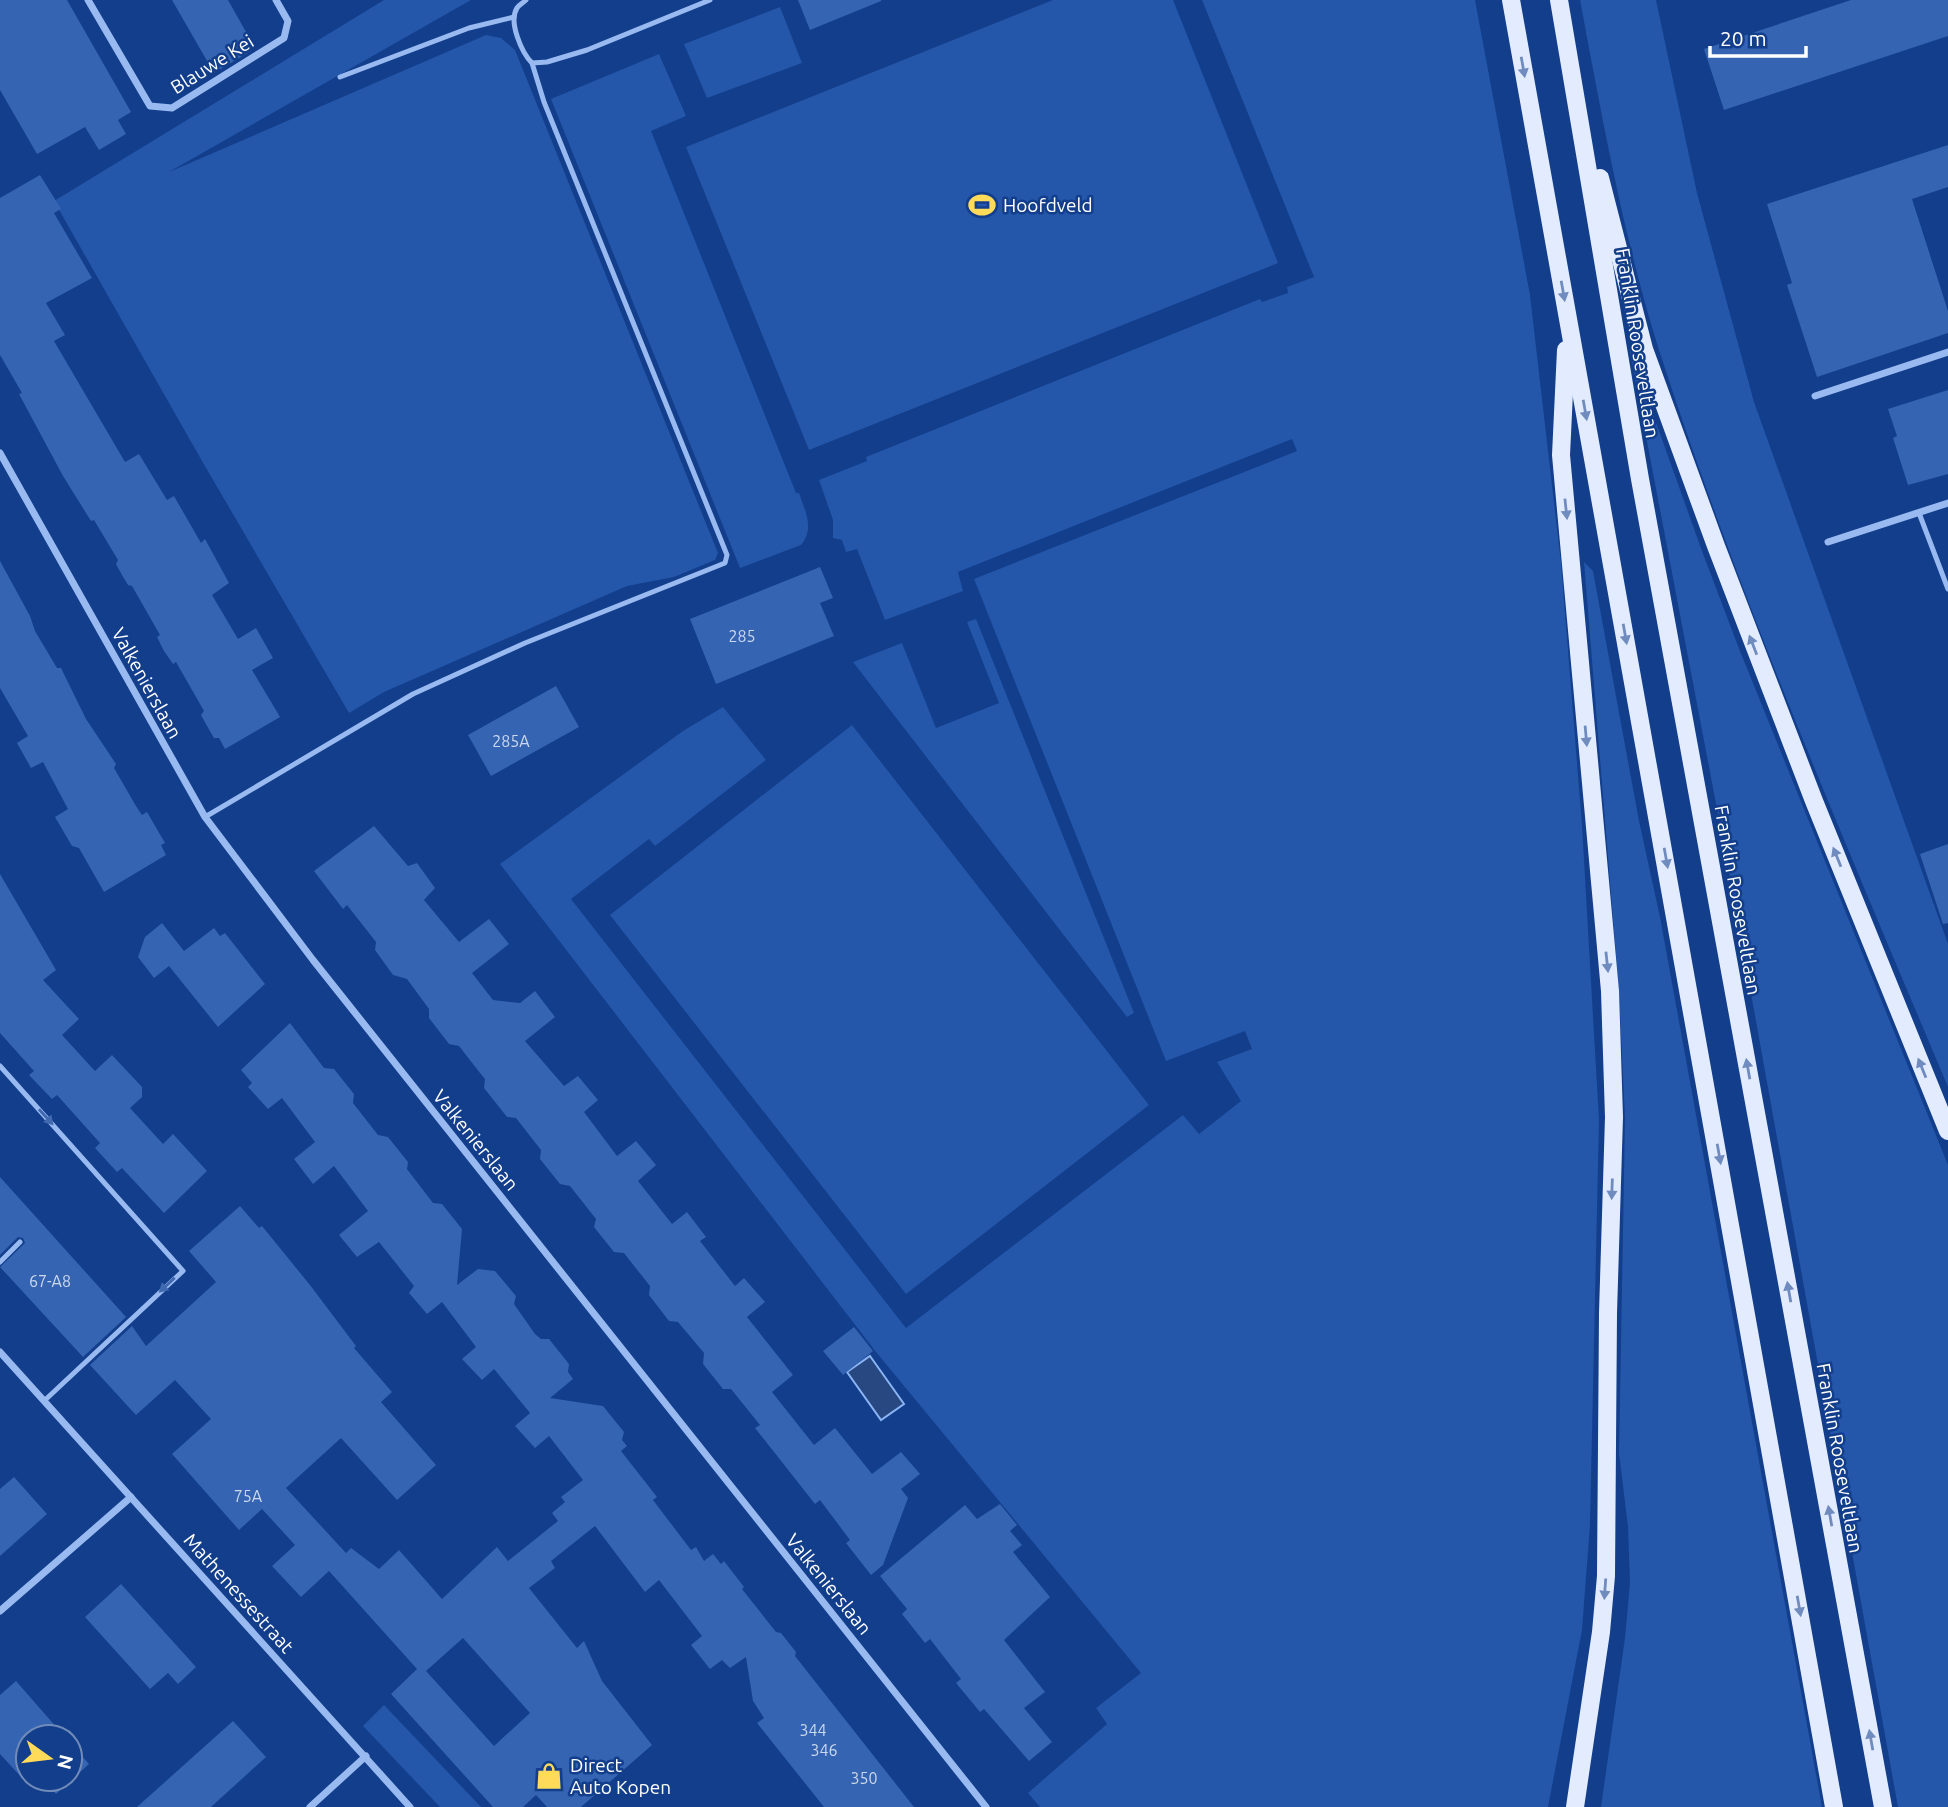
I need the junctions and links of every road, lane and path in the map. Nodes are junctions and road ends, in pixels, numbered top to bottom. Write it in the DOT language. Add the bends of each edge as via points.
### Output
graph roads {
  1 [pos="88,0"];
  2 [pos="276,0"];
  3 [pos="526,0"];
  4 [pos="710,0"];
  5 [pos="1511,0"];
  6 [pos="1559,0"];
  7 [pos="514,17"];
  8 [pos="532,63"];
  9 [pos="1572,68"];
  10 [pos="340,77"];
  11 [pos="1568,319"];
  12 [pos="1948,352"];
  13 [pos="1815,396"];
  14 [pos="0,453"];
  15 [pos="1948,503"];
  16 [pos="1919,513"];
  17 [pos="1828,542"];
  18 [pos="1948,589"];
  19 [pos="205,817"];
  20 [pos="0,1066"];
  21 [pos="1948,1131"];
  22 [pos="20,1242"];
  23 [pos="0,1262"];
  24 [pos="0,1352"];
  25 [pos="44,1401"];
  26 [pos="131,1497"];
  27 [pos="0,1611"];
  28 [pos="366,1756"];
  29 [pos="310,1807"];
  30 [pos="410,1807"];
  31 [pos="986,1807"];
  32 [pos="1575,1807"];
  33 [pos="1834,1807"];
  34 [pos="1883,1807"];
  1 -- 2 [label="street, Blauwe Kei" via="150,106 172,108 284,38 288,21"];
  3 -- 7 [label="lane"];
  4 -- 8 [label="lane" via="587,50"];
  5 -- 11 [label="main road, one-way"];
  6 -- 9 [label="main road, Franklin Rooseveltlaan"];
  7 -- 8 [label="lane" via="523,54"];
  7 -- 10 [label="lane" via="469,28"];
  8 -- 19 [label="lane" via="727,555 726,564 524,643 413,694"];
  21 -- 9 [label="main road, one-way" via="1751,641 1644,349"];
  34 -- 9 [label="main road, Franklin Rooseveltlaan, one-way" via="1640,479"];
  11 -- 32 [label="main road, one-way" via="1561,455 1610,991 1614,1117 1606,1576"];
  11 -- 33 [label="main road, one-way"];
  12 -- 13 [label="street"];
  14 -- 19 [label="street, Valkenierslaan"];
  15 -- 16 [label="street"];
  16 -- 17 [label="street"];
  16 -- 18 [label="lane"];
  19 -- 31 [label="street, Valkenierslaan" via="313,960"];
  20 -- 25 [label="lane, one-way" via="183,1271"];
  22 -- 23 [label="lane"];
  24 -- 25 [label="street, Mathenessestraat"];
  25 -- 26 [label="street, Mathenessestraat"];
  26 -- 27 [label="street"];
  26 -- 28 [label="street, Mathenessestraat"];
  28 -- 29 [label="street"];
  28 -- 30 [label="street, Mathenessestraat"];
}
